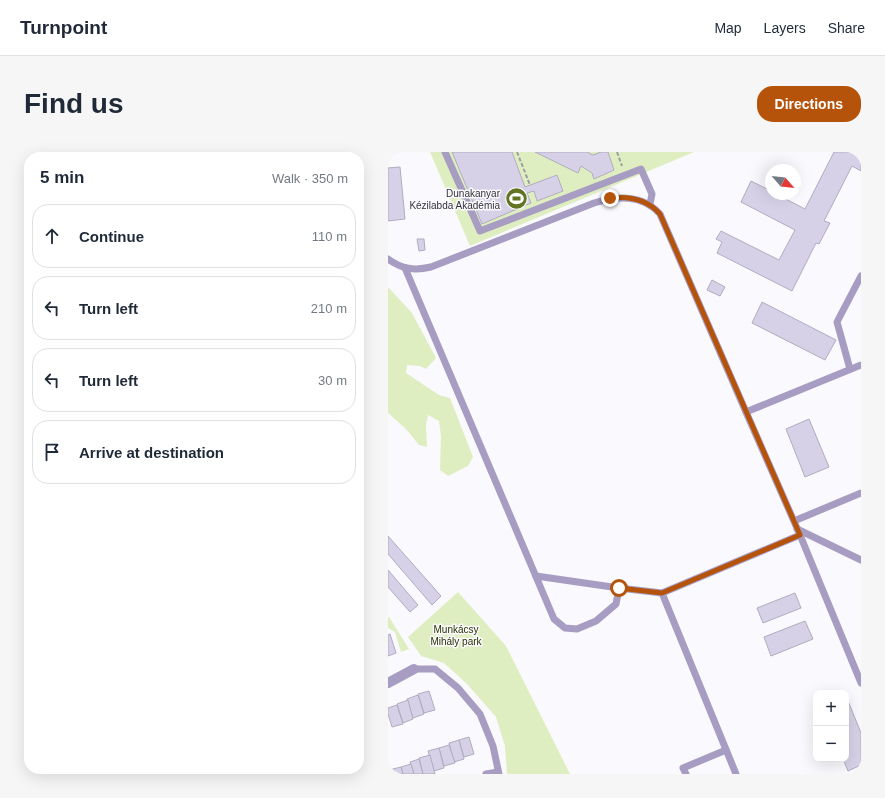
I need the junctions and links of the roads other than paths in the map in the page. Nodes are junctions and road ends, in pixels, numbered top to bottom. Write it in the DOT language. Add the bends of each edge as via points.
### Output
graph roads {
  1 [pos="445,152"];
  2 [pos="650,204"];
  3 [pos="388,259"];
  4 [pos="405,268"];
  5 [pos="861,276"];
  6 [pos="861,365"];
  7 [pos="850,369"];
  8 [pos="746,412"];
  9 [pos="861,493"];
  10 [pos="794,521"];
  11 [pos="799,532"];
  12 [pos="861,560"];
  13 [pos="536,576"];
  14 [pos="619,588"];
  15 [pos="662,593"];
  16 [pos="414,669"];
  17 [pos="388,682"];
  18 [pos="861,683"];
  19 [pos="726,750"];
  20 [pos="498,773"];
  21 [pos="486,774"];
  22 [pos="686,774"];
  23 [pos="736,774"];
  1 -- 2 [label="lane" via="480,231 641,169 652,194"];
  2 -- 4 [label="lane" via="628,197 610,198 444,263 416,270"];
  2 -- 8 [label="lane" via="667,226"];
  3 -- 4 [label="lane"];
  4 -- 13 [label="lane"];
  5 -- 7 [label="lane" via="837,322"];
  6 -- 7 [label="lane"];
  7 -- 8 [label="lane"];
  8 -- 10 [label="lane"];
  9 -- 10 [label="lane"];
  10 -- 11 [label="lane"];
  11 -- 12 [label="lane"];
  11 -- 15 [label="lane"];
  11 -- 18 [label="lane"];
  13 -- 14 [label="lane"];
  13 -- 14 [label="lane" via="554,619 565,628 577,629 596,621 616,604"];
  14 -- 15 [label="lane"];
  15 -- 19 [label="lane"];
  16 -- 17 [label="street"];
  16 -- 20 [label="lane" via="435,669 458,688 480,714 493,746"];
  19 -- 22 [label="lane" via="684,768"];
  19 -- 23 [label="lane"];
  20 -- 21 [label="lane"];
}
